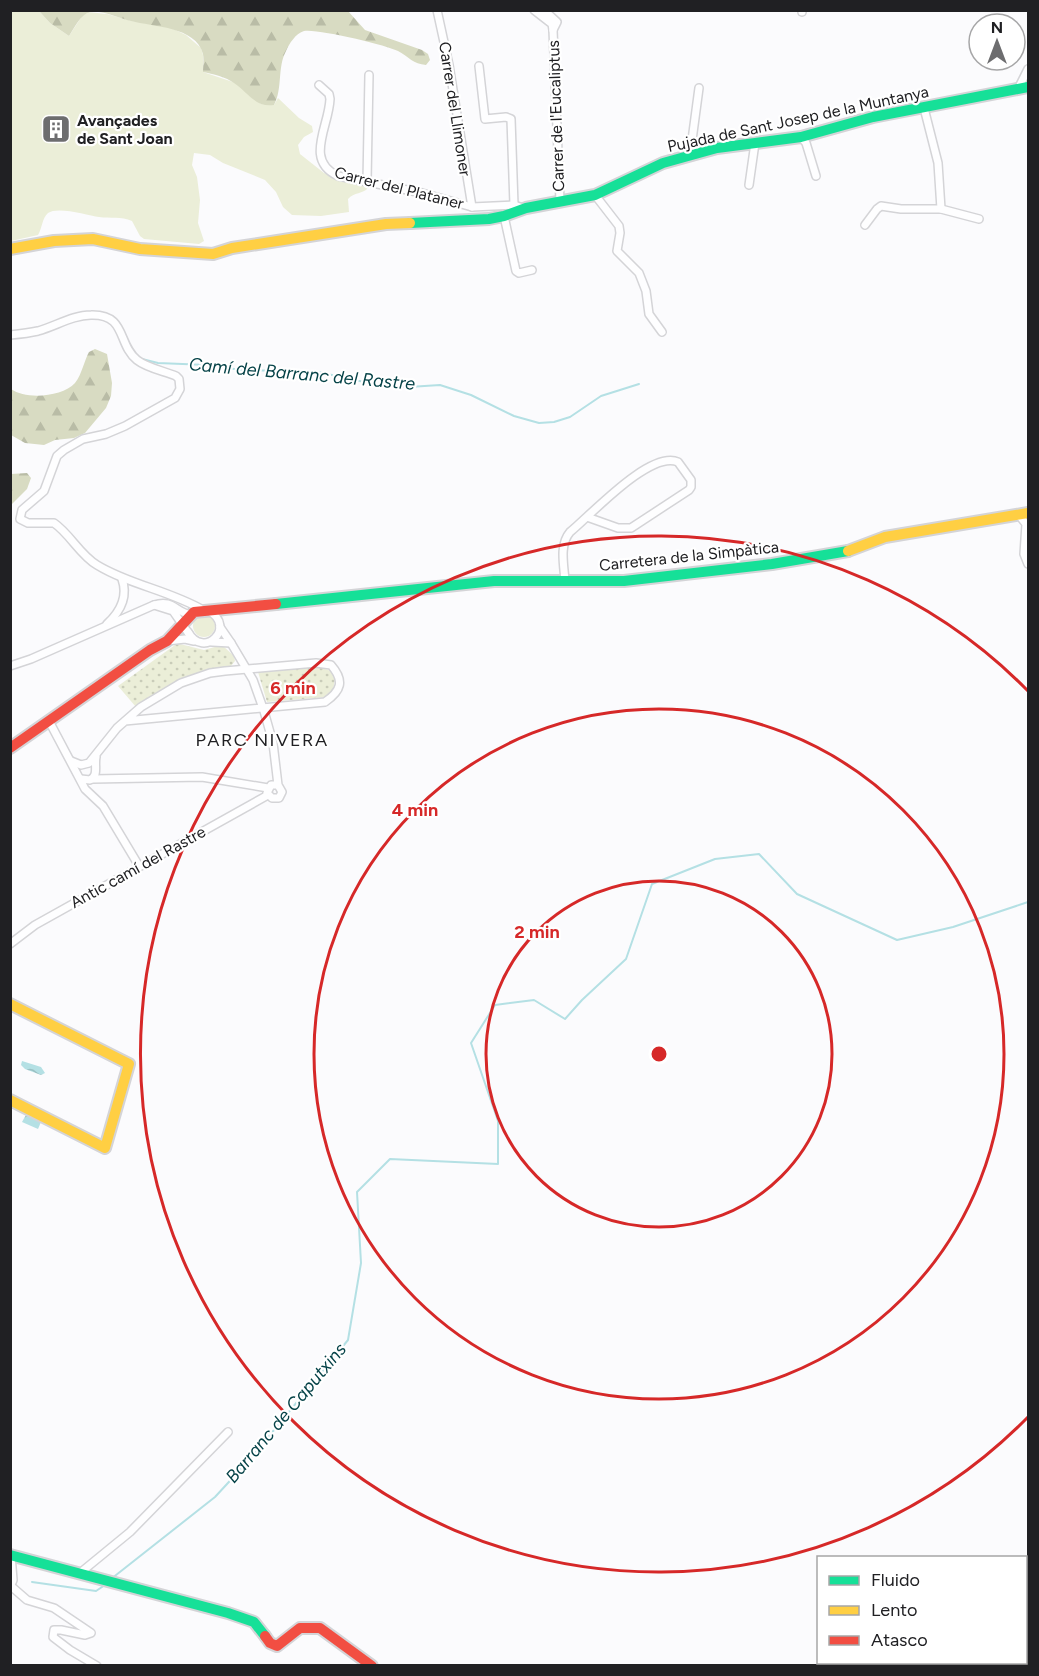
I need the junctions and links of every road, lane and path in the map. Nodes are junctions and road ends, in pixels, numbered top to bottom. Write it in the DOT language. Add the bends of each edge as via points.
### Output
graph roads {
  1 [pos="437,10"];
  2 [pos="534,10"];
  3 [pos="544,10"];
  4 [pos="553,30"];
  5 [pos="479,66"];
  6 [pos="1029,69"];
  7 [pos="369,75"];
  8 [pos="319,86"];
  9 [pos="699,88"];
  10 [pos="1023,88"];
  11 [pos="924,108"];
  12 [pos="801,137"];
  13 [pos="755,143"];
  14 [pos="690,155"];
  15 [pos="816,177"];
  16 [pos="367,181"];
  17 [pos="749,185"];
  18 [pos="595,195"];
  19 [pos="560,201"];
  20 [pos="514,205"];
  21 [pos="472,207"];
  22 [pos="526,208"];
  23 [pos="941,209"];
  24 [pos="504,216"];
  25 [pos="979,219"];
  26 [pos="865,225"];
  27 [pos="10,249"];
  28 [pos="532,270"];
  29 [pos="662,332"];
  30 [pos="10,335"];
  31 [pos="1023,513"];
  32 [pos="587,518"];
  33 [pos="1029,564"];
  34 [pos="122,579"];
  35 [pos="565,581"];
  36 [pos="154,605"];
  37 [pos="241,608"];
  38 [pos="193,618"];
  39 [pos="220,625"];
  40 [pos="99,630"];
  41 [pos="167,641"];
  42 [pos="196,642"];
  43 [pos="209,642"];
  44 [pos="231,643"];
  45 [pos="10,666"];
  46 [pos="247,669"];
  47 [pos="263,708"];
  48 [pos="49,721"];
  49 [pos="125,721"];
  50 [pos="10,748"];
  51 [pos="71,761"];
  52 [pos="92,772"];
  53 [pos="80,776"];
  54 [pos="278,784"];
  55 [pos="268,791"];
  56 [pos="93,798"];
  57 [pos="139,866"];
  58 [pos="10,944"];
  59 [pos="10,1004"];
  60 [pos="10,1100"];
  61 [pos="228,1432"];
  62 [pos="10,1556"];
  63 [pos="80,1573"];
  64 [pos="11,1587"];
  65 [pos="97,1665"];
  66 [pos="372,1665"];
  1 -- 21 [label="street, Carrer del Llimoner"];
  2 -- 4 [label="street, Carrer de l'Eucaliptus" via="552,24"];
  3 -- 4 [label="street, Carrer de l'Eucaliptus" via="557,22"];
  4 -- 19 [label="street, Carrer de l'Eucaliptus"];
  5 -- 20 [label="street" via="485,119 511,119"];
  6 -- 10 [label="street"];
  7 -- 16 [label="street"];
  8 -- 16 [label="street, Carrer del Plataner" via="330,99 320,149 323,166 338,176"];
  9 -- 14 [label="street"];
  10 -- 11 [label="street, Pujada de Sant Josep de la Muntanya"];
  11 -- 12 [label="street, Pujada de Sant Josep de la Muntanya"];
  11 -- 23 [label="street" via="938,163"];
  12 -- 13 [label="street, Pujada de Sant Josep de la Muntanya"];
  12 -- 15 [label="street"];
  13 -- 14 [label="street, Pujada de Sant Josep de la Muntanya"];
  13 -- 17 [label="street"];
  14 -- 18 [label="street, Pujada de Sant Josep de la Muntanya" via="648,169"];
  16 -- 21 [label="street, Carrer del Plataner"];
  18 -- 19 [label="street, Pujada de Sant Josep de la Muntanya"];
  18 -- 29 [label="street" via="619,226 617,252 642,279 649,314"];
  19 -- 22 [label="street, Pujada de Sant Josep de la Muntanya"];
  20 -- 21 [label="street, Carrer del Plataner"];
  20 -- 22 [label="street, Carrer del Plataner"];
  22 -- 24 [label="street, Pujada de Sant Josep de la Muntanya"];
  23 -- 25 [label="street"];
  23 -- 26 [label="street" via="881,206"];
  24 -- 27 [label="street, Pujada de Sant Josep de la Muntanya" via="386,224 213,254 140,249 93,239"];
  24 -- 28 [label="street" via="516,271"];
  30 -- 34 [label="street" via="37,331 85,315 104,316 116,322 139,362 179,379 180,389 175,398 125,426 83,439 64,450 57,456 44,491 20,514 20,519 28,523 54,523 94,564"];
  31 -- 33 [label="street" via="1024,554"];
  31 -- 35 [label="street, Carretera de la Simpàtica" via="885,537 844,552 806,559 624,581"];
  32 -- 32 [label="street" via="635,476 659,462 678,462 691,480 689,490 631,528"];
  32 -- 35 [label="street" via="564,541"];
  34 -- 38 [label="street" via="185,600"];
  34 -- 40 [label="street" via="124,600 113,618"];
  35 -- 37 [label="street, Carretera de la Simpàtica" via="494,581"];
  36 -- 38 [label="street"];
  36 -- 38 [label="street" via="169,604"];
  36 -- 40 [label="street"];
  37 -- 38 [label="street, Carretera de la Simpàtica"];
  37 -- 39 [label="street, Carretera de la Simpàtica" via="230,613"];
  38 -- 39 [label="street" via="215,615"];
  38 -- 41 [label="street"];
  38 -- 42 [label="street"];
  39 -- 43 [label="street, Carretera de la Simpàtica" via="217,636"];
  39 -- 44 [label="street"];
  40 -- 45 [label="street"];
  41 -- 42 [label="street"];
  41 -- 48 [label="street"];
  42 -- 43 [label="street"];
  43 -- 44 [label="street"];
  44 -- 46 [label="street"];
  46 -- 47 [label="street"];
  46 -- 47 [label="street" via="316,663 331,665 337,672 340,683 336,694 326,702"];
  46 -- 49 [label="street" via="210,673 181,683 153,698"];
  47 -- 49 [label="street"];
  47 -- 54 [label="street" via="273,742"];
  48 -- 50 [label="street"];
  48 -- 51 [label="street"];
  49 -- 52 [label="street" via="96,756"];
  51 -- 52 [label="street"];
  51 -- 53 [label="street"];
  52 -- 53 [label="street"];
  52 -- 53 [label="street"];
  52 -- 55 [label="street" via="202,777"];
  52 -- 56 [label="street"];
  53 -- 56 [label="street"];
  54 -- 55 [label="street" via="271,785"];
  54 -- 55 [label="street" via="280,796 274,799"];
  55 -- 57 [label="street, Antic camí del Rastre"];
  56 -- 57 [label="street" via="103,806"];
  57 -- 58 [label="street, Antic camí del Rastre" via="34,925"];
  59 -- 60 [label="street" via="129,1064 105,1148"];
  61 -- 63 [label="street" via="130,1532"];
  62 -- 63 [label="street"];
  62 -- 64 [label="street"];
  63 -- 66 [label="street" via="254,1622 277,1646 300,1628 320,1628"];
  64 -- 65 [label="street" via="27,1600 54,1608 91,1633 54,1630 53,1638"];
}
